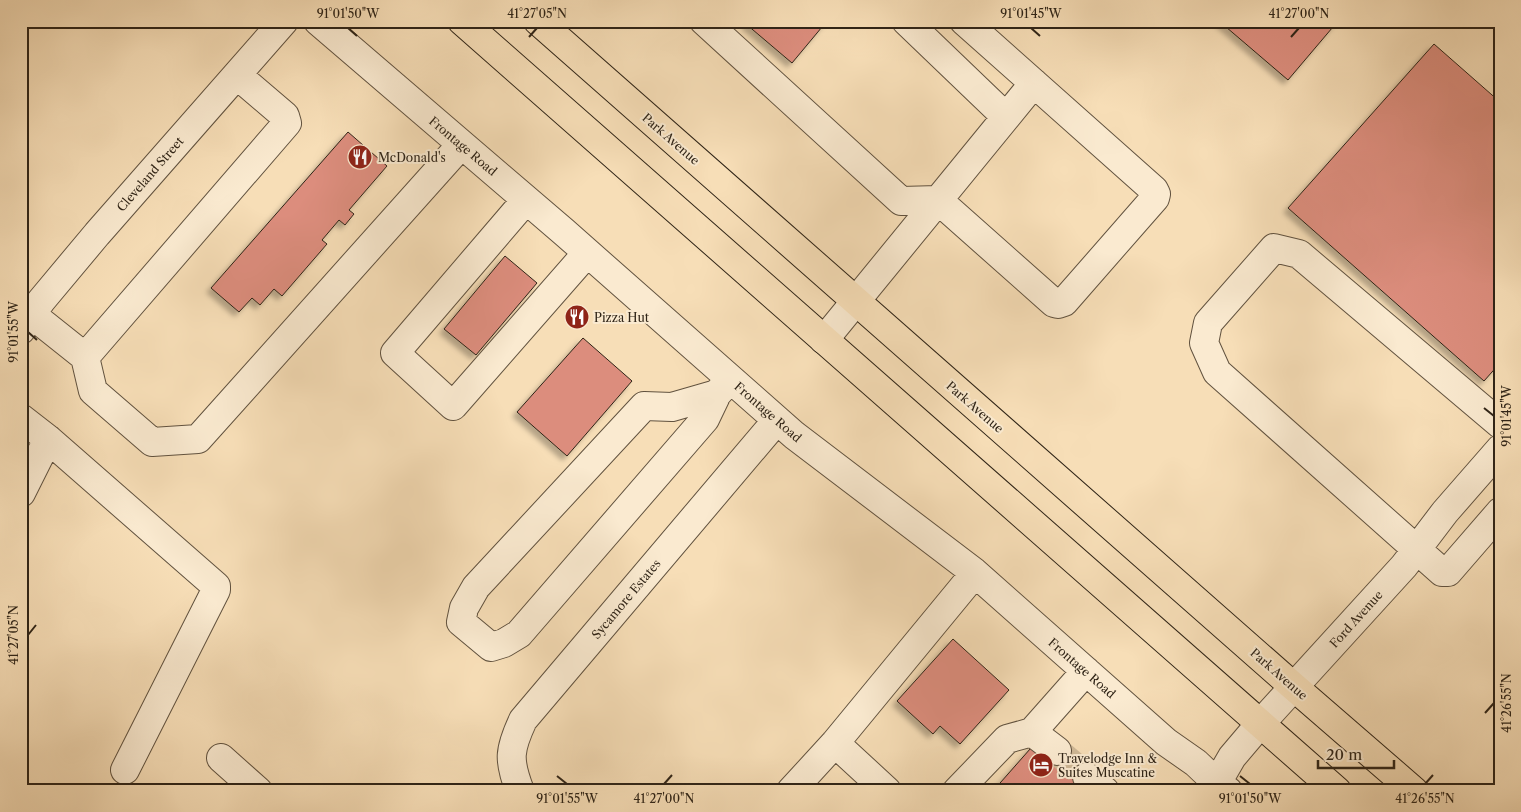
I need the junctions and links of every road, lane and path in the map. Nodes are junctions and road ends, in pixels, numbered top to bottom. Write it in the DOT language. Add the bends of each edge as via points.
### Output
graph roads {
  1 [pos="284,21"];
  2 [pos="318,21"];
  3 [pos="462,21"];
  4 [pos="538,21"];
  5 [pos="704,21"];
  6 [pos="906,21"];
  7 [pos="964,21"];
  8 [pos="236,75"];
  9 [pos="1034,83"];
  10 [pos="1006,117"];
  11 [pos="461,145"];
  12 [pos="526,200"];
  13 [pos="938,200"];
  14 [pos="587,253"];
  15 [pos="856,302"];
  16 [pos="26,322"];
  17 [pos="824,340"];
  18 [pos="85,357"];
  19 [pos="723,387"];
  20 [pos="21,418"];
  21 [pos="777,420"];
  22 [pos="1500,424"];
  23 [pos="48,439"];
  24 [pos="1500,449"];
  25 [pos="21,493"];
  26 [pos="1500,512"];
  27 [pos="1417,550"];
  28 [pos="975,573"];
  29 [pos="1086,671"];
  30 [pos="1294,687"];
  31 [pos="1260,724"];
  32 [pos="1032,732"];
  33 [pos="835,743"];
  34 [pos="1057,751"];
  35 [pos="221,758"];
  36 [pos="125,770"];
  37 [pos="1220,788"];
  38 [pos="258,791"];
  39 [pos="520,791"];
  40 [pos="791,791"];
  41 [pos="887,791"];
  42 [pos="957,791"];
  43 [pos="1337,791"];
  44 [pos="1414,791"];
  1 -- 8 [label="street, Cleveland Street"];
  2 -- 11 [label="street, Frontage Road"];
  3 -- 17 [label="main road"];
  4 -- 15 [label="main road, Park Avenue"];
  5 -- 13 [label="street" via="901,201"];
  6 -- 10 [label="street"];
  7 -- 9 [label="street"];
  8 -- 16 [label="street, Cleveland Street" via="97,234"];
  8 -- 18 [label="street" via="285,116 287,123"];
  9 -- 10 [label="street"];
  9 -- 13 [label="street" via="1154,190 1155,198 1064,302 1058,304"];
  10 -- 13 [label="street"];
  11 -- 12 [label="street, Frontage Road"];
  11 -- 18 [label="street" via="198,439 152,442 93,391"];
  12 -- 14 [label="street, Frontage Road"];
  12 -- 14 [label="street" via="395,353 453,406"];
  13 -- 15 [label="street"];
  14 -- 19 [label="street, Frontage Road"];
  15 -- 17 [label="street"];
  15 -- 30 [label="main road, Park Avenue"];
  16 -- 18 [label="street"];
  17 -- 31 [label="main road"];
  19 -- 19 [label="street" via="705,419 519,634 491,647 461,622 464,608 476,587 644,406 672,407"];
  19 -- 21 [label="street, Frontage Road"];
  20 -- 23 [label="street"];
  21 -- 28 [label="street, Frontage Road"];
  21 -- 39 [label="street, Sycamore Estates" via="523,720 510,756"];
  22 -- 27 [label="street" via="1299,254 1274,248 1208,323 1204,343 1217,372"];
  23 -- 25 [label="street"];
  23 -- 36 [label="street" via="216,586"];
  24 -- 27 [label="street, Ford Avenue"];
  26 -- 27 [label="street" via="1448,572 1442,572"];
  27 -- 30 [label="street, Ford Avenue"];
  28 -- 29 [label="street, Frontage Road"];
  28 -- 33 [label="street"];
  29 -- 32 [label="street"];
  29 -- 37 [label="street, Frontage Road" via="1166,742 1196,763"];
  30 -- 31 [label="street, Ford Avenue"];
  30 -- 44 [label="main road, Park Avenue"];
  31 -- 37 [label="street, Ford Avenue" via="1232,757"];
  31 -- 43 [label="main road"];
  32 -- 34 [label="street"];
  32 -- 42 [label="street" via="1007,739"];
  33 -- 40 [label="street"];
  33 -- 41 [label="street"];
  35 -- 38 [label="street"];
}
